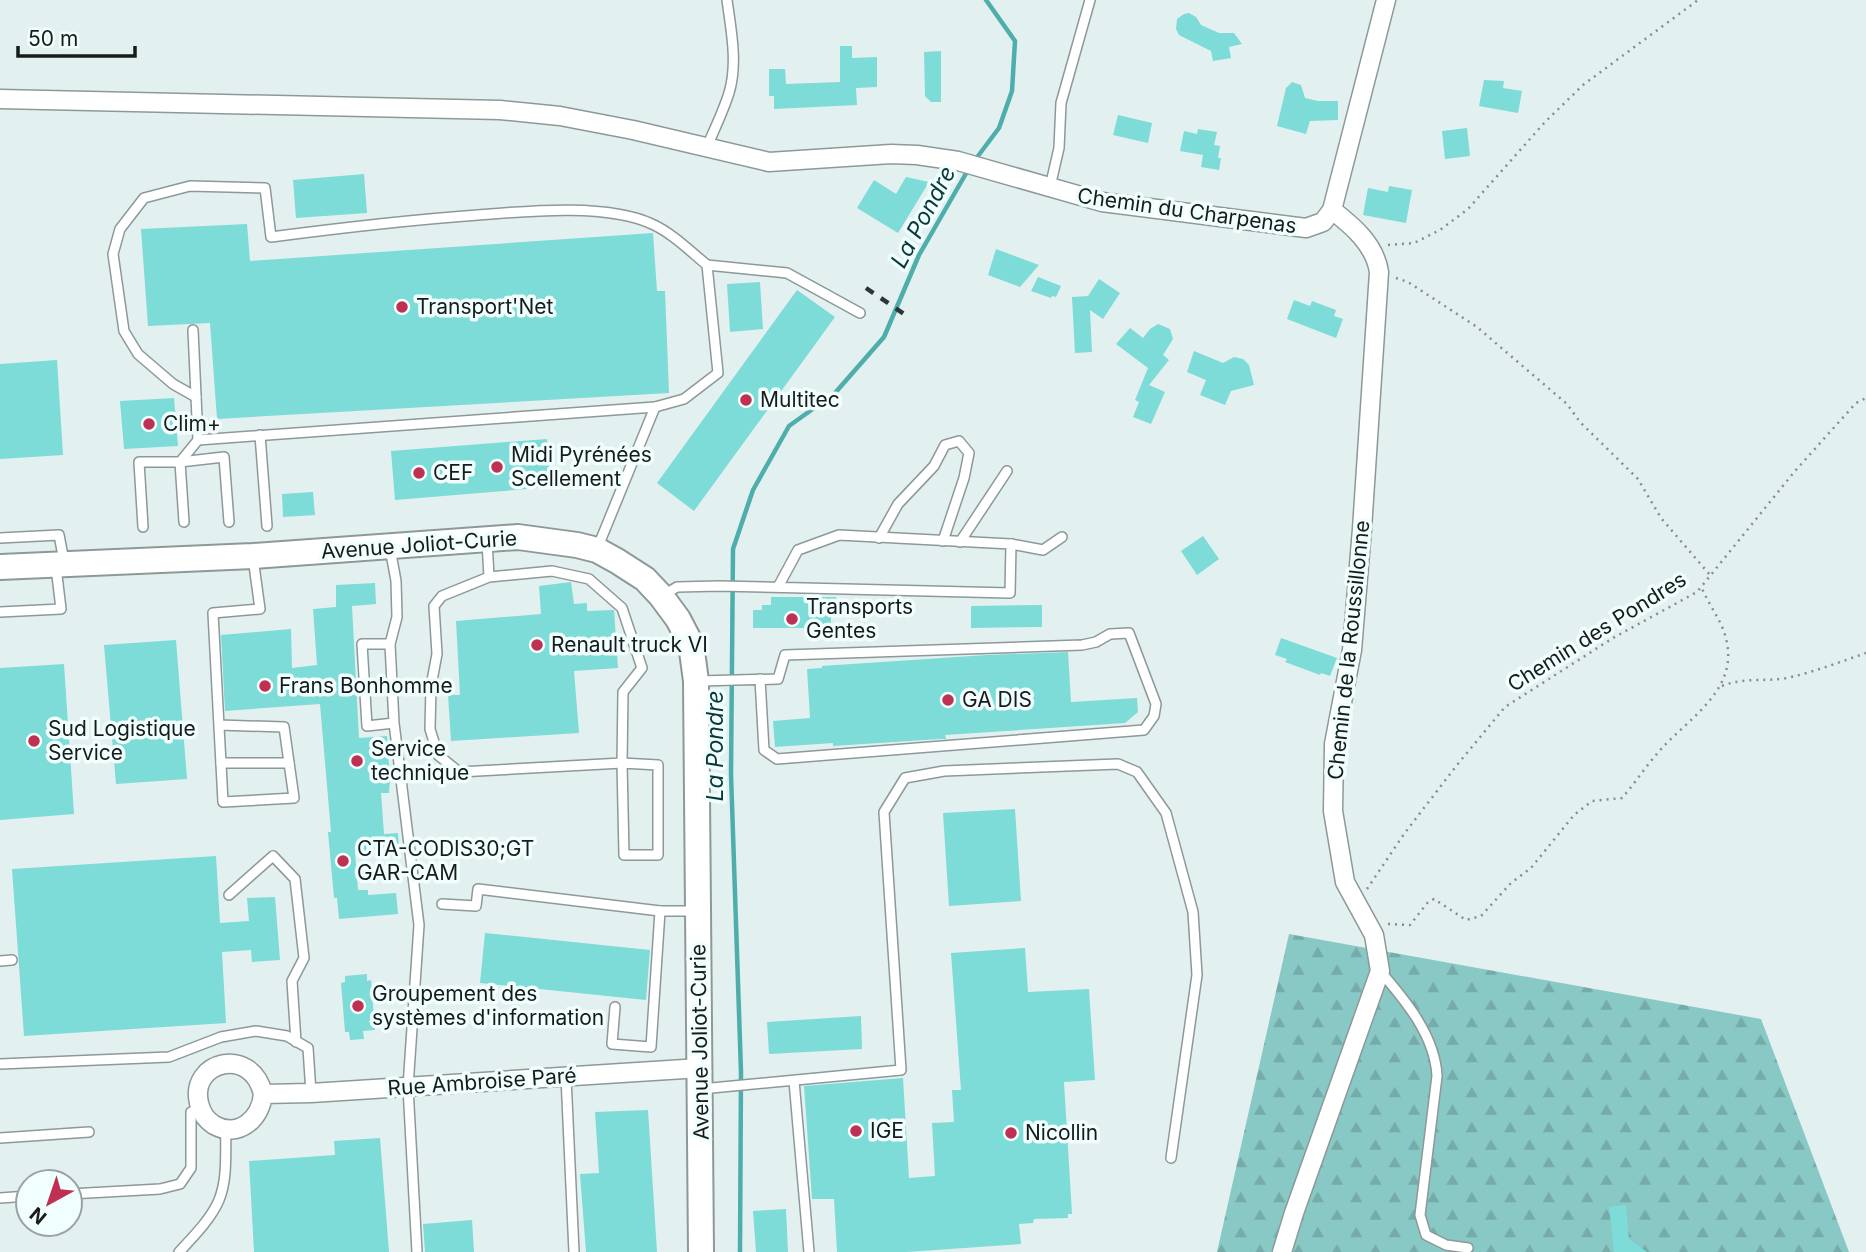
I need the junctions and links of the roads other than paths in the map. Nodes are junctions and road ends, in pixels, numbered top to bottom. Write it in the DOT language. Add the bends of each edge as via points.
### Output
graph roads {
  1 [pos="727,0"];
  2 [pos="1090,0"];
  3 [pos="1386,0"];
  4 [pos="0,99"];
  5 [pos="706,149"];
  6 [pos="1050,187"];
  7 [pos="1332,210"];
  8 [pos="707,265"];
  9 [pos="860,313"];
  10 [pos="193,330"];
  11 [pos="196,397"];
  12 [pos="655,407"];
  13 [pos="260,435"];
  14 [pos="198,440"];
  15 [pos="180,461"];
  16 [pos="1007,471"];
  17 [pos="184,522"];
  18 [pos="229,522"];
  19 [pos="267,526"];
  20 [pos="143,527"];
  21 [pos="879,537"];
  22 [pos="1062,537"];
  23 [pos="0,538"];
  24 [pos="487,539"];
  25 [pos="943,541"];
  26 [pos="960,542"];
  27 [pos="1011,544"];
  28 [pos="390,546"];
  29 [pos="597,550"];
  30 [pos="253,556"];
  31 [pos="60,565"];
  32 [pos="0,567"];
  33 [pos="489,576"];
  34 [pos="778,586"];
  35 [pos="661,596"];
  36 [pos="0,612"];
  37 [pos="390,643"];
  38 [pos="760,679"];
  39 [pos="706,680"];
  40 [pos="394,723"];
  41 [pos="219,725"];
  42 [pos="221,763"];
  43 [pos="289,763"];
  44 [pos="622,763"];
  45 [pos="229,895"];
  46 [pos="442,904"];
  47 [pos="660,911"];
  48 [pos="698,912"];
  49 [pos="12,960"];
  50 [pos="0,961"];
  51 [pos="1380,971"];
  52 [pos="615,1007"];
  53 [pos="296,1042"];
  54 [pos="0,1064"];
  55 [pos="566,1077"];
  56 [pos="794,1081"];
  57 [pos="708,1082"];
  58 [pos="408,1087"];
  59 [pos="263,1094"];
  60 [pos="311,1094"];
  61 [pos="200,1108"];
  62 [pos="226,1129"];
  63 [pos="89,1132"];
  64 [pos="0,1138"];
  65 [pos="1171,1158"];
  66 [pos="84,1193"];
  67 [pos="1468,1248"];
  68 [pos="179,1252"];
  69 [pos="417,1252"];
  70 [pos="574,1252"];
  71 [pos="701,1252"];
  72 [pos="809,1252"];
  73 [pos="1282,1252"];
  1 -- 5 [label="lane" via="733,72"];
  2 -- 6 [label="lane" via="1061,103 1059,148"];
  3 -- 7 [label="street"];
  4 -- 5 [label="street, Chemin du Charpenas" via="500,110 559,116"];
  5 -- 6 [label="street, Chemin du Charpenas" via="769,162 916,155 958,160"];
  6 -- 7 [label="street, Chemin du Charpenas" via="1102,202 1297,229 1317,226"];
  7 -- 51 [label="street, Chemin de la Roussillonne" via="1356,229 1376,255 1379,272 1352,650 1334,744 1333,811 1345,882 1374,935"];
  8 -- 9 [label="lane" via="787,273"];
  8 -- 11 [label="lane" via="651,223 620,215 552,209 375,223 271,237 265,188 190,186 144,198 120,229 113,254 124,331 138,354"];
  8 -- 12 [label="lane" via="718,373 684,399"];
  10 -- 11 [label="lane"];
  11 -- 14 [label="lane"];
  12 -- 13 [label="lane"];
  12 -- 29 [label="lane"];
  13 -- 14 [label="lane"];
  13 -- 19 [label="lane"];
  14 -- 15 [label="lane"];
  15 -- 17 [label="lane"];
  15 -- 18 [label="lane" via="225,457"];
  15 -- 20 [label="lane" via="139,462"];
  16 -- 26 [label="lane"];
  21 -- 25 [label="lane"];
  21 -- 25 [label="lane" via="898,503 934,466 945,445 959,441 969,453"];
  21 -- 34 [label="lane" via="839,535 798,550"];
  22 -- 27 [label="lane" via="1044,550"];
  23 -- 31 [label="lane" via="59,535"];
  24 -- 28 [label="street, Avenue Joliot-Curie"];
  24 -- 29 [label="street, Avenue Joliot-Curie" via="518,537"];
  24 -- 33 [label="lane"];
  25 -- 26 [label="lane"];
  26 -- 27 [label="lane"];
  27 -- 34 [label="lane" via="1010,593"];
  28 -- 30 [label="street, Avenue Joliot-Curie"];
  28 -- 37 [label="lane" via="397,617"];
  29 -- 35 [label="street, Avenue Joliot-Curie" via="645,579"];
  30 -- 31 [label="street, Avenue Joliot-Curie"];
  30 -- 41 [label="lane" via="260,609 213,613"];
  31 -- 32 [label="street, Avenue Joliot-Curie"];
  31 -- 36 [label="lane" via="61,610"];
  33 -- 44 [label="lane" via="552,571 589,579 622,608 642,668 623,692"];
  33 -- 44 [label="lane" via="442,596 434,606 437,654 430,686 430,729 438,755 459,772"];
  34 -- 35 [label="lane" via="677,587"];
  35 -- 39 [label="street, Avenue Joliot-Curie" via="678,619"];
  37 -- 40 [label="lane"];
  37 -- 40 [label="lane" via="362,644 367,726"];
  38 -- 38 [label="lane" via="778,679 785,655 1082,645 1110,634 1129,634 1156,704 1144,730 777,758 764,750"];
  38 -- 39 [label="lane"];
  39 -- 48 [label="street, Avenue Joliot-Curie"];
  40 -- 58 [label="lane" via="419,925"];
  41 -- 42 [label="lane"];
  41 -- 43 [label="lane" via="284,727"];
  42 -- 43 [label="lane"];
  42 -- 43 [label="lane" via="223,802 294,798"];
  44 -- 44 [label="lane" via="658,765 658,855 624,855"];
  45 -- 53 [label="lane" via="273,856 295,879 304,958 292,981"];
  46 -- 47 [label="lane" via="476,906 478,889"];
  47 -- 48 [label="lane"];
  47 -- 52 [label="lane" via="650,1047 612,1044"];
  48 -- 57 [label="street, Avenue Joliot-Curie"];
  49 -- 50 [label="lane"];
  51 -- 67 [label="lane" via="1426,1034 1436,1059 1420,1215 1426,1235 1446,1245"];
  51 -- 73 [label="street, Chemin de la Roussillonne"];
  53 -- 54 [label="lane" via="256,1031 221,1037 169,1057"];
  53 -- 60 [label="lane" via="308,1048"];
  55 -- 57 [label="street, Rue Ambroise Paré"];
  55 -- 58 [label="street, Rue Ambroise Paré"];
  55 -- 70 [label="lane"];
  56 -- 57 [label="lane"];
  56 -- 65 [label="lane" via="901,1070 884,812 905,778 944,771 1118,764 1137,772 1166,813 1194,912 1197,975"];
  56 -- 72 [label="lane"];
  57 -- 71 [label="street, Avenue Joliot-Curie"];
  58 -- 60 [label="street, Rue Ambroise Paré"];
  58 -- 69 [label="lane"];
  59 -- 60 [label="street, Rue Ambroise Paré"];
  59 -- 61 [label="street" via="254,1073 234,1063 223,1064 204,1076 197,1097"];
  59 -- 62 [label="street" via="257,1116 237,1129"];
  61 -- 62 [label="street" via="205,1118"];
  61 -- 66 [label="lane" via="191,1112 191,1168 180,1184"];
  62 -- 68 [label="lane" via="225,1180 219,1201"];
  63 -- 64 [label="lane"];
}
